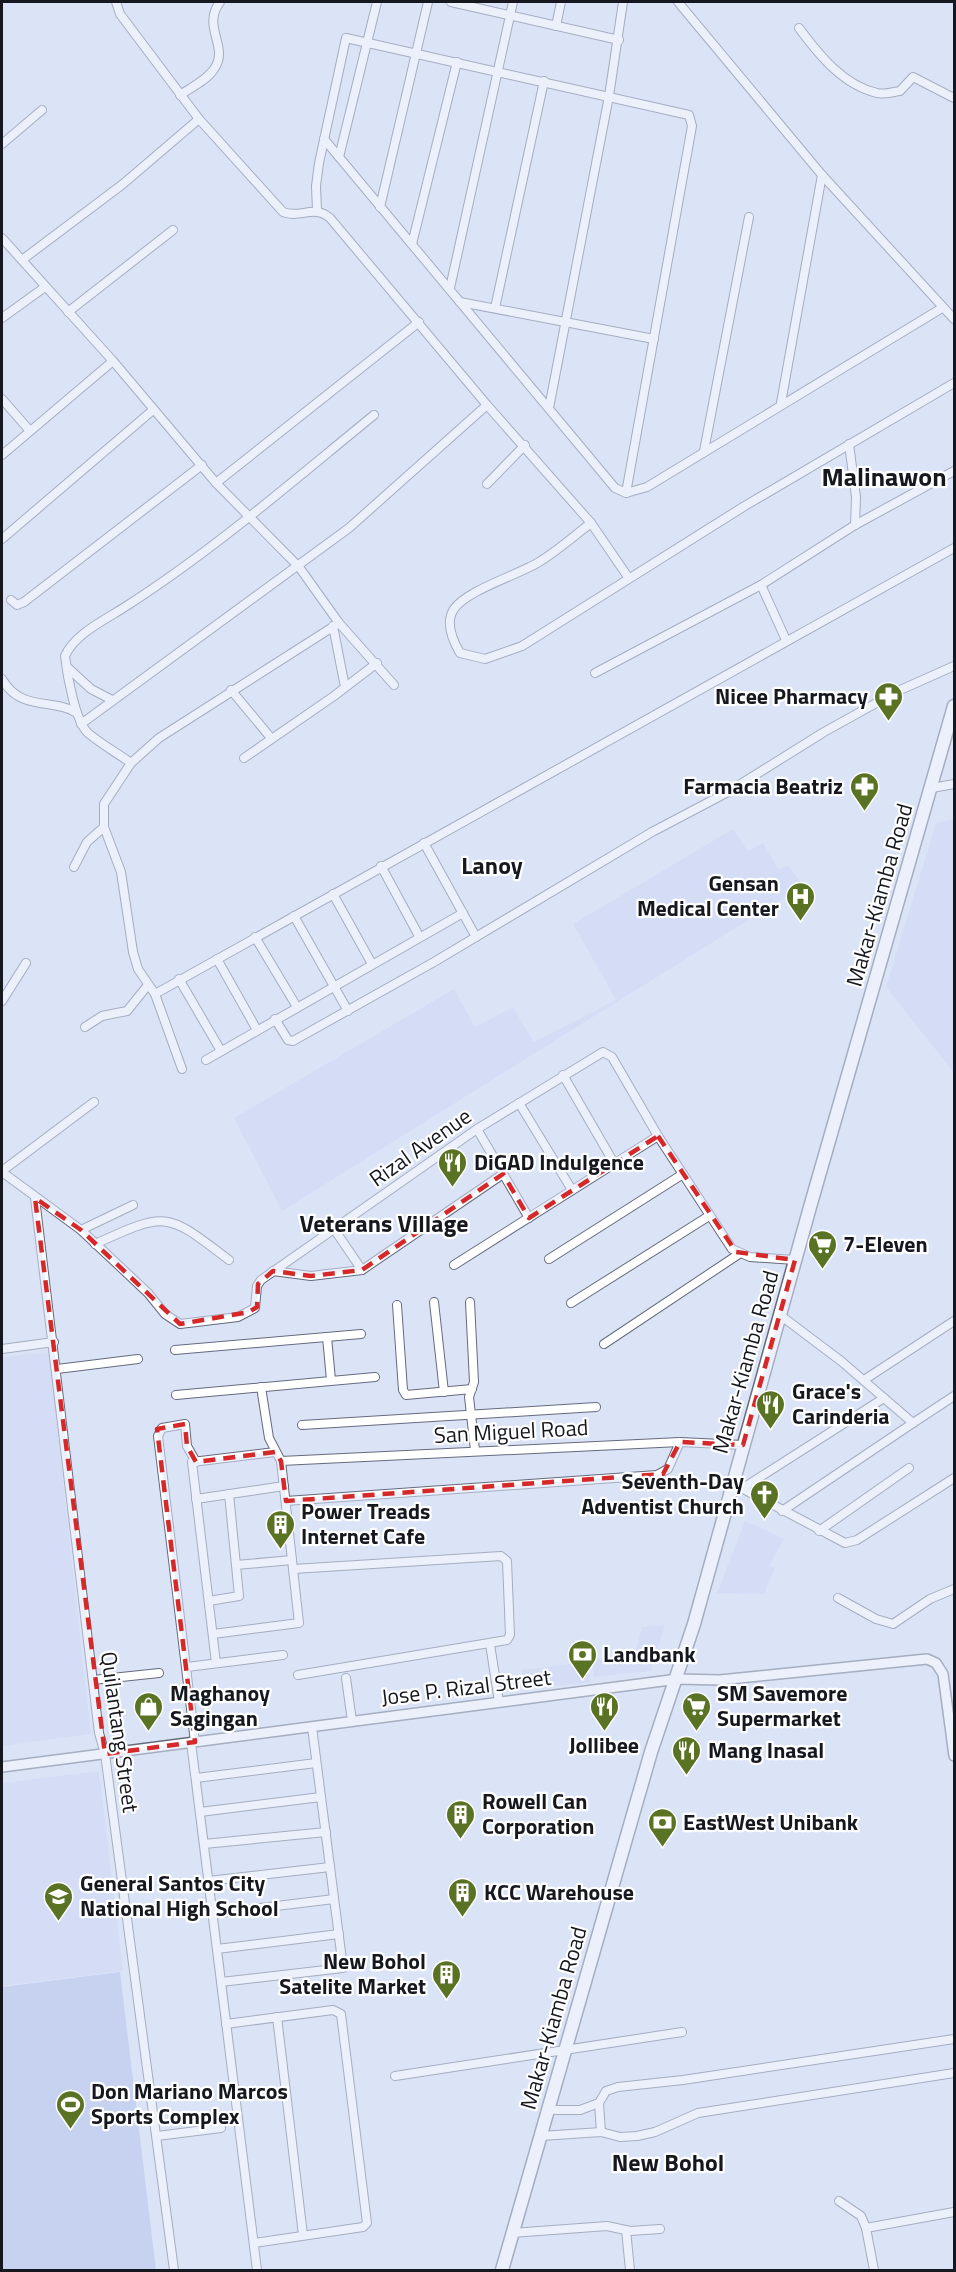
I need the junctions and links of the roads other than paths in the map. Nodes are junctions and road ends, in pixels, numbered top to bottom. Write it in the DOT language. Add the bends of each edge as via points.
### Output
graph roads {
  1 [pos="116,2"];
  2 [pos="220,2"];
  3 [pos="377,2"];
  4 [pos="428,2"];
  5 [pos="451,2"];
  6 [pos="513,2"];
  7 [pos="561,2"];
  8 [pos="623,2"];
  9 [pos="678,2"];
  10 [pos="470,4"];
  11 [pos="510,15"];
  12 [pos="556,26"];
  13 [pos="800,28"];
  14 [pos="619,40"];
  15 [pos="368,41"];
  16 [pos="417,52"];
  17 [pos="457,62"];
  18 [pos="498,71"];
  19 [pos="544,81"];
  20 [pos="180,95"];
  21 [pos="609,96"];
  22 [pos="954,98"];
  23 [pos="42,110"];
  24 [pos="199,120"];
  25 [pos="324,139"];
  26 [pos="2,144"];
  27 [pos="339,157"];
  28 [pos="822,175"];
  29 [pos="380,207"];
  30 [pos="317,210"];
  31 [pos="749,217"];
  32 [pos="173,230"];
  33 [pos="3,243"];
  34 [pos="412,244"];
  35 [pos="22,260"];
  36 [pos="45,287"];
  37 [pos="450,288"];
  38 [pos="460,302"];
  39 [pos="495,308"];
  40 [pos="942,308"];
  41 [pos="68,312"];
  42 [pos="2,318"];
  43 [pos="954,319"];
  44 [pos="419,322"];
  45 [pos="566,322"];
  46 [pos="654,339"];
  47 [pos="113,362"];
  48 [pos="954,383"];
  49 [pos="2,399"];
  50 [pos="781,404"];
  51 [pos="487,405"];
  52 [pos="549,408"];
  53 [pos="153,410"];
  54 [pos="374,415"];
  55 [pos="30,431"];
  56 [pos="849,444"];
  57 [pos="525,445"];
  58 [pos="704,452"];
  59 [pos="2,456"];
  60 [pos="202,465"];
  61 [pos="954,471"];
  62 [pos="216,483"];
  63 [pos="487,484"];
  64 [pos="626,494"];
  65 [pos="249,518"];
  66 [pos="591,523"];
  67 [pos="855,525"];
  68 [pos="2,539"];
  69 [pos="954,548"];
  70 [pos="299,567"];
  71 [pos="628,577"];
  72 [pos="761,585"];
  73 [pos="11,600"];
  74 [pos="336,624"];
  75 [pos="786,640"];
  76 [pos="377,663"];
  77 [pos="66,666"];
  78 [pos="954,666"];
  79 [pos="595,673"];
  80 [pos="2,679"];
  81 [pos="394,685"];
  82 [pos="345,687"];
  83 [pos="231,690"];
  84 [pos="112,700"];
  85 [pos="954,706"];
  86 [pos="75,712"];
  87 [pos="81,724"];
  88 [pos="271,738"];
  89 [pos="244,758"];
  90 [pos="131,763"];
  91 [pos="954,784"];
  92 [pos="932,788"];
  93 [pos="104,827"];
  94 [pos="424,843"];
  95 [pos="381,866"];
  96 [pos="74,867"];
  97 [pos="333,894"];
  98 [pos="463,912"];
  99 [pos="294,916"];
  100 [pos="419,936"];
  101 [pos="255,938"];
  102 [pos="476,938"];
  103 [pos="217,958"];
  104 [pos="26,963"];
  105 [pos="372,964"];
  106 [pos="179,980"];
  107 [pos="148,985"];
  108 [pos="335,986"];
  109 [pos="155,994"];
  110 [pos="2,1001"];
  111 [pos="297,1007"];
  112 [pos="348,1011"];
  113 [pos="275,1019"];
  114 [pos="85,1027"];
  115 [pos="257,1030"];
  116 [pos="221,1051"];
  117 [pos="206,1060"];
  118 [pos="182,1069"];
  119 [pos="563,1075"];
  120 [pos="94,1102"];
  121 [pos="519,1103"];
  122 [pos="477,1129"];
  123 [pos="658,1136"];
  124 [pos="614,1163"];
  125 [pos="2,1171"];
  126 [pos="503,1174"];
  127 [pos="683,1174"];
  128 [pos="572,1190"];
  129 [pos="36,1198"];
  130 [pos="133,1205"];
  131 [pos="709,1216"];
  132 [pos="529,1218"];
  133 [pos="334,1229"];
  134 [pos="81,1230"];
  135 [pos="95,1244"];
  136 [pos="739,1254"];
  137 [pos="549,1259"];
  138 [pos="229,1260"];
  139 [pos="795,1260"];
  140 [pos="454,1265"];
  141 [pos="362,1270"];
  142 [pos="273,1271"];
  143 [pos="434,1302"];
  144 [pos="470,1302"];
  145 [pos="571,1303"];
  146 [pos="398,1305"];
  147 [pos="780,1315"];
  148 [pos="954,1321"];
  149 [pos="361,1334"];
  150 [pos="327,1337"];
  151 [pos="54,1342"];
  152 [pos="604,1344"];
  153 [pos="2,1349"];
  154 [pos="175,1350"];
  155 [pos="138,1359"];
  156 [pos="57,1369"];
  157 [pos="375,1377"];
  158 [pos="330,1380"];
  159 [pos="864,1380"];
  160 [pos="261,1387"];
  161 [pos="472,1389"];
  162 [pos="444,1392"];
  163 [pos="176,1395"];
  164 [pos="954,1396"];
  165 [pos="884,1398"];
  166 [pos="596,1407"];
  167 [pos="471,1414"];
  168 [pos="913,1423"];
  169 [pos="302,1425"];
  170 [pos="680,1442"];
  171 [pos="743,1445"];
  172 [pos="474,1450"];
  173 [pos="274,1452"];
  174 [pos="281,1461"];
  175 [pos="196,1462"];
  176 [pos="909,1468"];
  177 [pos="954,1478"];
  178 [pos="284,1486"];
  179 [pos="737,1486"];
  180 [pos="229,1494"];
  181 [pos="196,1499"];
  182 [pos="286,1501"];
  183 [pos="782,1511"];
  184 [pos="819,1531"];
  185 [pos="292,1564"];
  186 [pos="236,1565"];
  187 [pos="954,1589"];
  188 [pos="838,1598"];
  189 [pos="209,1601"];
  190 [pos="213,1634"];
  191 [pos="490,1644"];
  192 [pos="283,1656"];
  193 [pos="216,1663"];
  194 [pos="187,1667"];
  195 [pos="159,1673"];
  196 [pos="298,1676"];
  197 [pos="346,1678"];
  198 [pos="678,1679"];
  199 [pos="93,1680"];
  200 [pos="499,1702"];
  201 [pos="352,1721"];
  202 [pos="312,1726"];
  203 [pos="193,1742"];
  204 [pos="105,1754"];
  205 [pos="954,1756"];
  206 [pos="316,1763"];
  207 [pos="2,1767"];
  208 [pos="196,1778"];
  209 [pos="321,1797"];
  210 [pos="200,1812"];
  211 [pos="326,1832"];
  212 [pos="204,1845"];
  213 [pos="330,1867"];
  214 [pos="208,1881"];
  215 [pos="334,1899"];
  216 [pos="212,1914"];
  217 [pos="339,1934"];
  218 [pos="217,1949"];
  219 [pos="221,1982"];
  220 [pos="277,2017"];
  221 [pos="226,2024"];
  222 [pos="682,2032"];
  223 [pos="954,2039"];
  224 [pos="567,2050"];
  225 [pos="954,2073"];
  226 [pos="395,2076"];
  227 [pos="599,2103"];
  228 [pos="548,2110"];
  229 [pos="221,2128"];
  230 [pos="600,2132"];
  231 [pos="156,2136"];
  232 [pos="542,2136"];
  233 [pos="839,2201"];
  234 [pos="954,2212"];
  235 [pos="866,2228"];
  236 [pos="660,2229"];
  237 [pos="627,2230"];
  238 [pos="512,2233"];
  239 [pos="303,2235"];
  240 [pos="254,2243"];
  241 [pos="174,2271"];
  242 [pos="257,2271"];
  243 [pos="502,2271"];
  244 [pos="630,2271"];
  245 [pos="874,2271"];
  1 -- 20 [label="street" via="120,14"];
  2 -- 20 [label="street" via="212,20 218,63"];
  3 -- 15 [label="street"];
  4 -- 16 [label="street"];
  5 -- 10 [label="street"];
  6 -- 11 [label="street"];
  7 -- 12 [label="street"];
  8 -- 14 [label="street"];
  9 -- 28 [label="street"];
  10 -- 11 [label="street"];
  11 -- 12 [label="street"];
  11 -- 18 [label="street"];
  12 -- 14 [label="street"];
  13 -- 22 [label="street" via="816,52 846,80 878,94 900,91 913,77"];
  14 -- 21 [label="street"];
  15 -- 16 [label="street"];
  15 -- 25 [label="street" via="345,40"];
  15 -- 27 [label="street"];
  16 -- 17 [label="street"];
  16 -- 29 [label="street"];
  17 -- 18 [label="street"];
  17 -- 34 [label="street"];
  18 -- 19 [label="street"];
  18 -- 37 [label="street"];
  19 -- 21 [label="street"];
  19 -- 39 [label="street"];
  20 -- 24 [label="street"];
  21 -- 45 [label="street"];
  21 -- 46 [label="street" via="683,112 692,120"];
  23 -- 26 [label="street"];
  24 -- 30 [label="street" via="284,212"];
  24 -- 35 [label="street" via="123,184"];
  25 -- 27 [label="street"];
  25 -- 30 [label="street" via="316,186"];
  27 -- 29 [label="street"];
  28 -- 40 [label="street"];
  28 -- 50 [label="street"];
  29 -- 34 [label="street"];
  30 -- 44 [label="street" via="330,218"];
  31 -- 58 [label="street"];
  32 -- 41 [label="street"];
  33 -- 35 [label="street"];
  34 -- 37 [label="street"];
  35 -- 36 [label="street"];
  36 -- 41 [label="street"];
  36 -- 42 [label="street"];
  37 -- 38 [label="street"];
  38 -- 39 [label="street"];
  38 -- 52 [label="street"];
  39 -- 45 [label="street"];
  40 -- 43 [label="street"];
  40 -- 50 [label="street"];
  41 -- 47 [label="street"];
  44 -- 51 [label="street"];
  44 -- 62 [label="street"];
  45 -- 46 [label="street"];
  45 -- 52 [label="street"];
  46 -- 64 [label="street"];
  47 -- 53 [label="street"];
  47 -- 55 [label="street"];
  48 -- 56 [label="street"];
  49 -- 55 [label="street"];
  50 -- 58 [label="street"];
  51 -- 57 [label="street"];
  51 -- 70 [label="street" via="349,528"];
  52 -- 64 [label="street" via="615,488"];
  53 -- 60 [label="street"];
  53 -- 68 [label="street"];
  54 -- 65 [label="street"];
  55 -- 59 [label="street"];
  56 -- 67 [label="street" via="856,497"];
  56 -- 71 [label="street"];
  57 -- 63 [label="street"];
  57 -- 66 [label="street"];
  58 -- 64 [label="street" via="647,487"];
  60 -- 62 [label="street"];
  60 -- 73 [label="street" via="24,602 17,605"];
  61 -- 67 [label="street"];
  62 -- 65 [label="street"];
  65 -- 70 [label="street"];
  65 -- 77 [label="street" via="85,633 68,649"];
  66 -- 71 [label="street"];
  66 -- 71 [label="street" via="539,562 454,610 450,619 460,652 485,659 522,646"];
  67 -- 72 [label="street"];
  69 -- 75 [label="street"];
  70 -- 74 [label="street"];
  70 -- 84 [label="street"];
  72 -- 75 [label="street"];
  72 -- 79 [label="street"];
  74 -- 76 [label="street"];
  74 -- 82 [label="street"];
  74 -- 83 [label="street"];
  75 -- 94 [label="street"];
  76 -- 81 [label="street"];
  76 -- 82 [label="street"];
  77 -- 84 [label="street" via="91,689"];
  77 -- 86 [label="street"];
  78 -- 102 [label="street" via="824,732"];
  80 -- 86 [label="street" via="12,691 32,703 62,706"];
  82 -- 88 [label="street"];
  83 -- 88 [label="street"];
  83 -- 90 [label="street" via="159,738"];
  84 -- 87 [label="street"];
  85 -- 92 [label="main road, Makar-Kiamba Road"];
  86 -- 87 [label="street"];
  87 -- 90 [label="street"];
  88 -- 89 [label="street"];
  90 -- 93 [label="street" via="104,804"];
  91 -- 92 [label="street"];
  92 -- 139 [label="main road, Makar-Kiamba Road"];
  93 -- 96 [label="street" via="87,842"];
  93 -- 107 [label="street" via="121,872 133,952"];
  94 -- 95 [label="street"];
  94 -- 98 [label="street"];
  95 -- 97 [label="street"];
  95 -- 100 [label="street"];
  97 -- 99 [label="street"];
  97 -- 105 [label="street"];
  98 -- 100 [label="street"];
  98 -- 102 [label="street"];
  99 -- 101 [label="street"];
  99 -- 108 [label="street"];
  100 -- 105 [label="street"];
  101 -- 103 [label="street"];
  101 -- 111 [label="street"];
  102 -- 112 [label="street"];
  103 -- 106 [label="street"];
  103 -- 115 [label="street"];
  104 -- 110 [label="street"];
  105 -- 108 [label="street"];
  106 -- 109 [label="street"];
  106 -- 116 [label="street"];
  107 -- 109 [label="street"];
  107 -- 114 [label="street" via="127,1011 102,1016"];
  108 -- 111 [label="street"];
  108 -- 112 [label="street"];
  109 -- 118 [label="street"];
  111 -- 113 [label="street"];
  112 -- 113 [label="street" via="291,1042"];
  113 -- 115 [label="street"];
  115 -- 116 [label="street"];
  116 -- 117 [label="street"];
  119 -- 121 [label="street, Rizal Avenue"];
  119 -- 123 [label="street, Rizal Avenue" via="603,1052 612,1057"];
  119 -- 124 [label="street"];
  120 -- 125 [label="street"];
  121 -- 122 [label="street, Rizal Avenue"];
  121 -- 128 [label="street"];
  122 -- 126 [label="street"];
  122 -- 133 [label="street, Rizal Avenue"];
  123 -- 124 [label="street"];
  123 -- 127 [label="street"];
  124 -- 128 [label="street"];
  125 -- 129 [label="street"];
  126 -- 132 [label="street"];
  126 -- 141 [label="street"];
  127 -- 131 [label="street"];
  127 -- 137 [label="street"];
  128 -- 132 [label="street"];
  129 -- 134 [label="street"];
  129 -- 151 [label="street, Quilantang Street"];
  130 -- 134 [label="street"];
  131 -- 136 [label="street"];
  131 -- 145 [label="street"];
  132 -- 140 [label="street"];
  133 -- 141 [label="street"];
  133 -- 142 [label="street, Rizal Avenue"];
  134 -- 135 [label="street"];
  135 -- 138 [label="street" via="146,1222 163,1220 178,1224"];
  135 -- 142 [label="street, Rizal Avenue" via="180,1324 238,1317 249,1311 257,1303 257,1286"];
  136 -- 139 [label="street"];
  136 -- 152 [label="street"];
  139 -- 147 [label="main road, Makar-Kiamba Road"];
  141 -- 142 [label="street" via="303,1276"];
  143 -- 162 [label="street"];
  144 -- 161 [label="street"];
  146 -- 162 [label="street" via="405,1393"];
  147 -- 159 [label="street"];
  147 -- 171 [label="main road, Makar-Kiamba Road"];
  148 -- 159 [label="street"];
  149 -- 150 [label="street"];
  150 -- 154 [label="street"];
  150 -- 158 [label="street"];
  151 -- 153 [label="street"];
  151 -- 156 [label="street, Quilantang Street"];
  155 -- 156 [label="street"];
  156 -- 199 [label="street, Quilantang Street"];
  157 -- 158 [label="street"];
  158 -- 160 [label="street"];
  159 -- 165 [label="street"];
  160 -- 163 [label="street"];
  160 -- 173 [label="street"];
  161 -- 162 [label="street"];
  161 -- 167 [label="street"];
  164 -- 168 [label="street"];
  165 -- 168 [label="street"];
  165 -- 179 [label="street"];
  166 -- 167 [label="street"];
  167 -- 169 [label="street"];
  167 -- 172 [label="street"];
  168 -- 183 [label="street"];
  170 -- 171 [label="street, San Miguel Road"];
  170 -- 172 [label="street, San Miguel Road"];
  170 -- 182 [label="street" via="668,1469 657,1475"];
  171 -- 179 [label="main road, Makar-Kiamba Road"];
  172 -- 174 [label="street, San Miguel Road"];
  173 -- 174 [label="street"];
  173 -- 175 [label="street"];
  174 -- 178 [label="street"];
  175 -- 181 [label="street" via="192,1462"];
  175 -- 194 [label="street" via="187,1446 185,1424 162,1428 158,1436"];
  176 -- 184 [label="street"];
  177 -- 184 [label="street" via="852,1543"];
  178 -- 180 [label="street"];
  178 -- 182 [label="street"];
  179 -- 183 [label="street"];
  179 -- 198 [label="main road, Makar-Kiamba Road"];
  180 -- 181 [label="street"];
  180 -- 186 [label="street"];
  181 -- 189 [label="street"];
  182 -- 185 [label="street"];
  183 -- 184 [label="street"];
  185 -- 186 [label="street"];
  185 -- 190 [label="street" via="299,1623"];
  185 -- 191 [label="street" via="505,1557 510,1637"];
  186 -- 189 [label="street" via="238,1596"];
  187 -- 188 [label="street" via="930,1599 893,1624"];
  189 -- 190 [label="street"];
  190 -- 193 [label="street"];
  191 -- 196 [label="street"];
  191 -- 200 [label="street"];
  192 -- 193 [label="street"];
  193 -- 194 [label="street"];
  194 -- 203 [label="street"];
  195 -- 199 [label="street"];
  197 -- 201 [label="street"];
  198 -- 200 [label="street, Jose P. Rizal Street"];
  198 -- 205 [label="street, Jose P. Rizal Street" via="720,1680 920,1660 936,1663 943,1674"];
  198 -- 224 [label="main road, Makar-Kiamba Road" via="651,1752"];
  199 -- 204 [label="street, Quilantang Street"];
  200 -- 201 [label="street, Jose P. Rizal Street"];
  201 -- 202 [label="street, Jose P. Rizal Street"];
  202 -- 203 [label="street, Jose P. Rizal Street"];
  202 -- 206 [label="street"];
  203 -- 204 [label="street, Jose P. Rizal Street"];
  203 -- 208 [label="street"];
  204 -- 207 [label="street, Jose P. Rizal Street"];
  204 -- 231 [label="street, Quilantang Street"];
  206 -- 208 [label="street"];
  206 -- 209 [label="street"];
  208 -- 210 [label="street"];
  209 -- 210 [label="street"];
  209 -- 211 [label="street"];
  210 -- 212 [label="street"];
  211 -- 212 [label="street"];
  211 -- 213 [label="street"];
  212 -- 214 [label="street"];
  213 -- 214 [label="street"];
  213 -- 215 [label="street"];
  214 -- 216 [label="street"];
  215 -- 216 [label="street"];
  215 -- 217 [label="street"];
  216 -- 218 [label="street"];
  217 -- 218 [label="street"];
  217 -- 219 [label="street" via="343,1968"];
  218 -- 219 [label="street"];
  219 -- 221 [label="street"];
  220 -- 221 [label="street"];
  220 -- 239 [label="street"];
  220 -- 239 [label="street" via="333,2010 341,2014 367,2223 363,2227"];
  221 -- 240 [label="street"];
  222 -- 224 [label="street"];
  223 -- 227 [label="street" via="618,2087 606,2091"];
  224 -- 226 [label="street"];
  224 -- 228 [label="main road, Makar-Kiamba Road"];
  225 -- 230 [label="street" via="698,2113 637,2136"];
  227 -- 228 [label="street" via="580,2110"];
  227 -- 230 [label="street"];
  228 -- 232 [label="main road, Makar-Kiamba Road"];
  229 -- 231 [label="street"];
  230 -- 232 [label="street"];
  231 -- 241 [label="street, Quilantang Street"];
  232 -- 238 [label="main road, Makar-Kiamba Road"];
  233 -- 235 [label="street" via="861,2216"];
  234 -- 235 [label="street"];
  235 -- 245 [label="street"];
  236 -- 237 [label="street"];
  237 -- 238 [label="street" via="607,2226"];
  237 -- 244 [label="street"];
  238 -- 243 [label="main road, Makar-Kiamba Road"];
  239 -- 240 [label="street"];
  240 -- 242 [label="street"];
}
